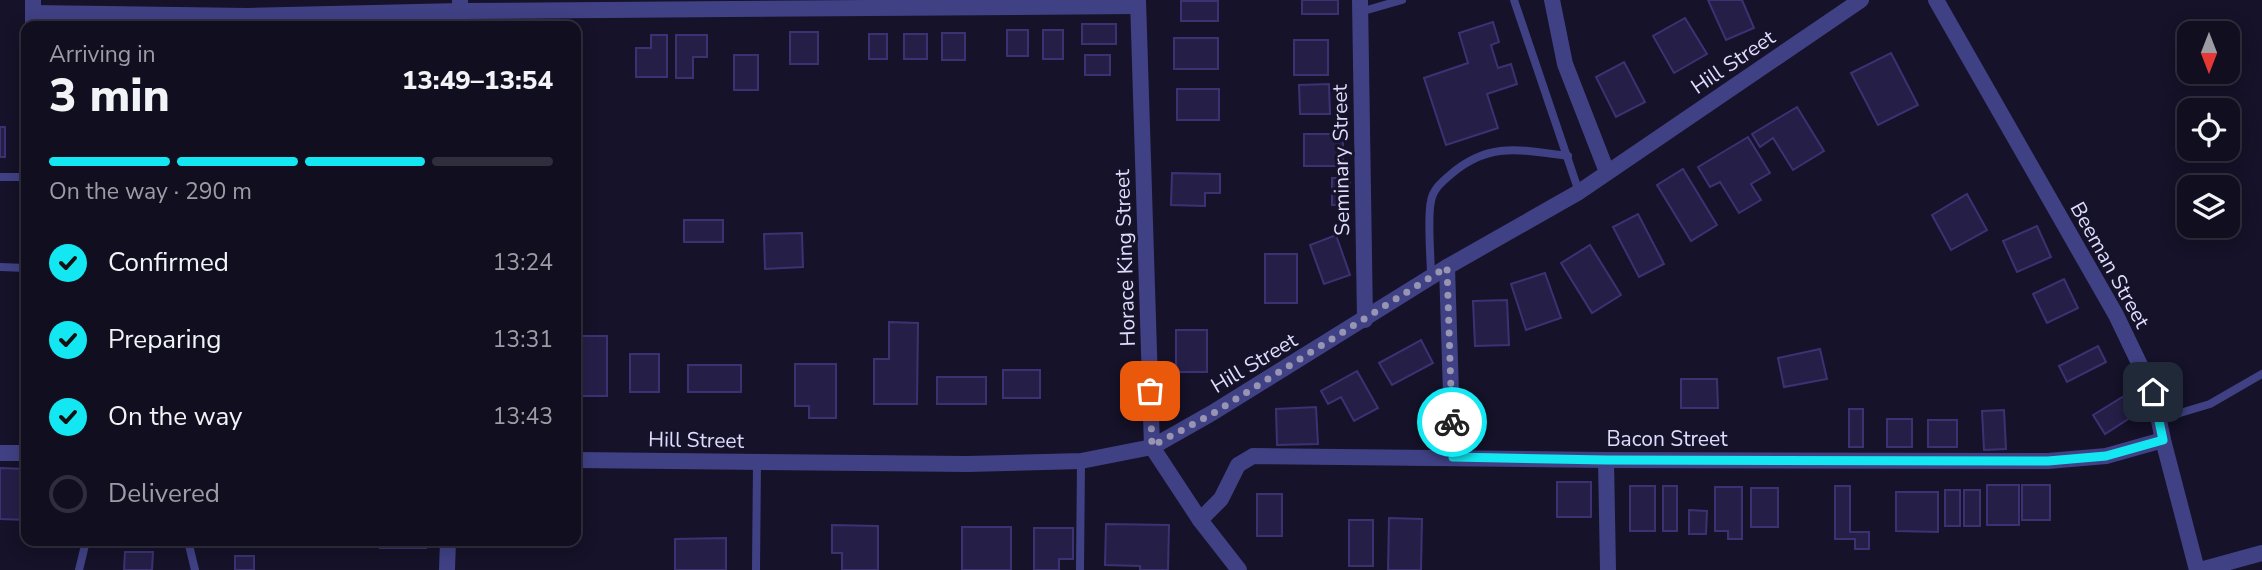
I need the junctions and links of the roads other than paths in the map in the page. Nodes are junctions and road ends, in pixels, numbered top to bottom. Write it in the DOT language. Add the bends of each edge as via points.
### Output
graph roads {
  1 [pos="1402,0"];
  2 [pos="1514,0"];
  3 [pos="1552,0"];
  4 [pos="1861,0"];
  5 [pos="1936,0"];
  6 [pos="1138,3"];
  7 [pos="849,4"];
  8 [pos="1360,6"];
  9 [pos="460,12"];
  10 [pos="33,13"];
  11 [pos="1568,156"];
  12 [pos="1607,172"];
  13 [pos="0,177"];
  14 [pos="21,177"];
  15 [pos="1579,192"];
  16 [pos="0,267"];
  17 [pos="1447,267"];
  18 [pos="21,268"];
  19 [pos="1431,278"];
  20 [pos="1365,320"];
  21 [pos="2262,374"];
  22 [pos="2160,419"];
  23 [pos="2163,440"];
  24 [pos="1152,446"];
  25 [pos="0,453"];
  26 [pos="21,453"];
  27 [pos="1453,457"];
  28 [pos="581,460"];
  29 [pos="1606,460"];
  30 [pos="1081,461"];
  31 [pos="757,462"];
  32 [pos="1200,520"];
  33 [pos="85,546"];
  34 [pos="189,546"];
  35 [pos="448,546"];
  36 [pos="2262,553"];
  37 [pos="79,570"];
  38 [pos="195,570"];
  39 [pos="447,570"];
  40 [pos="755,570"];
  41 [pos="1080,570"];
  42 [pos="1239,570"];
  43 [pos="1608,570"];
  44 [pos="2199,570"];
  1 -- 8 [label="lane"];
  2 -- 11 [label="lane"];
  3 -- 12 [label="street" via="1565,64"];
  4 -- 12 [label="street, Hill Street"];
  5 -- 22 [label="street, Beeman Street" via="2116,315 2153,392"];
  6 -- 7 [label="street"];
  6 -- 24 [label="street, Horace King Street"];
  7 -- 9 [label="street"];
  8 -- 20 [label="street, Seminary Street"];
  9 -- 10 [label="street" via="248,16"];
  11 -- 15 [label="lane"];
  11 -- 19 [label="lane" via="1518,150 1484,153 1438,185 1431,201"];
  12 -- 15 [label="street, Hill Street"];
  13 -- 14 [label="lane"];
  15 -- 17 [label="street, Hill Street"];
  16 -- 18 [label="lane"];
  17 -- 19 [label="street, Hill Street"];
  17 -- 27 [label="street"];
  19 -- 20 [label="street, Hill Street"];
  20 -- 24 [label="street, Hill Street"];
  21 -- 22 [label="lane" via="2210,404"];
  22 -- 23 [label="street, Beeman Street"];
  23 -- 29 [label="street, Bacon Street" via="2106,456 2048,461"];
  23 -- 44 [label="street, Beeman Street"];
  24 -- 30 [label="street, Hill Street"];
  24 -- 32 [label="street"];
  25 -- 26 [label="street"];
  27 -- 29 [label="street, Bacon Street"];
  27 -- 32 [label="street, Bacon Street" via="1253,456 1238,465 1221,499"];
  28 -- 31 [label="street, Hill Street"];
  29 -- 43 [label="street"];
  30 -- 31 [label="street, Hill Street"];
  30 -- 41 [label="lane"];
  31 -- 40 [label="lane"];
  32 -- 42 [label="street"];
  33 -- 37 [label="lane"];
  34 -- 38 [label="lane"];
  35 -- 39 [label="street"];
  36 -- 44 [label="street"];
}
